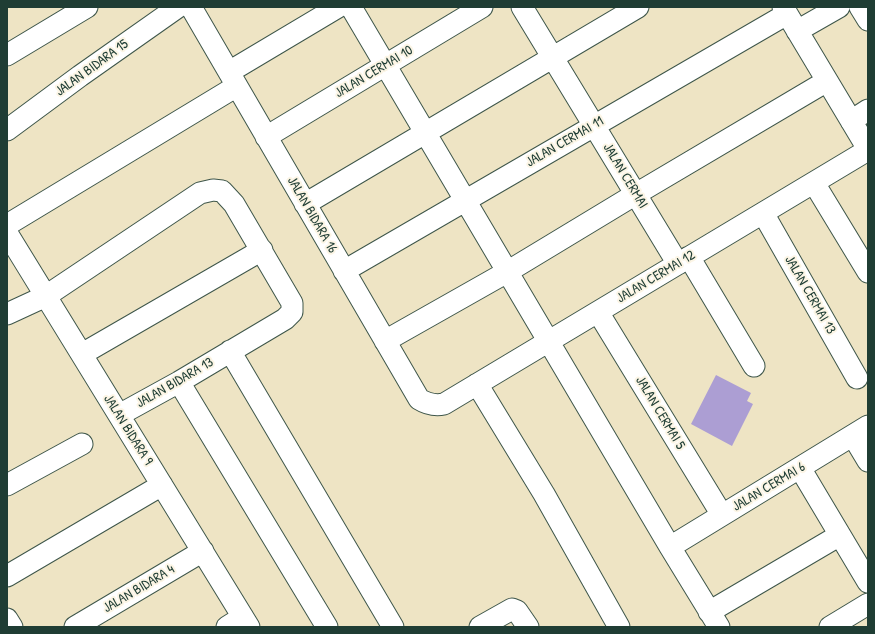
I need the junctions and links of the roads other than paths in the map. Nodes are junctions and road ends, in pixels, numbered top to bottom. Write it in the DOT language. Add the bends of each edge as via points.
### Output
graph roads {
  1 [pos="87,7"];
  2 [pos="178,7"];
  3 [pos="191,7"];
  4 [pos="338,7"];
  5 [pos="352,7"];
  6 [pos="482,7"];
  7 [pos="522,7"];
  8 [pos="638,7"];
  9 [pos="838,7"];
  10 [pos="860,7"];
  11 [pos="789,17"];
  12 [pos="868,20"];
  13 [pos="7,55"];
  14 [pos="552,58"];
  15 [pos="385,65"];
  16 [pos="233,79"];
  17 [pos="827,81"];
  18 [pos="859,115"];
  19 [pos="594,126"];
  20 [pos="7,130"];
  21 [pos="426,132"];
  22 [pos="266,137"];
  23 [pos="868,150"];
  24 [pos="814,183"];
  25 [pos="636,194"];
  26 [pos="465,201"];
  27 [pos="305,204"];
  28 [pos="763,213"];
  29 [pos="8,234"];
  30 [pos="262,250"];
  31 [pos="683,260"];
  32 [pos="344,271"];
  33 [pos="507,272"];
  34 [pos="868,272"];
  35 [pos="46,296"];
  36 [pos="598,312"];
  37 [pos="7,314"];
  38 [pos="385,341"];
  39 [pos="548,341"];
  40 [pos="230,351"];
  41 [pos="82,354"];
  42 [pos="754,366"];
  43 [pos="857,378"];
  44 [pos="179,382"];
  45 [pos="477,384"];
  46 [pos="444,404"];
  47 [pos="119,415"];
  48 [pos="860,431"];
  49 [pos="82,444"];
  50 [pos="868,461"];
  51 [pos="800,468"];
  52 [pos="7,485"];
  53 [pos="162,485"];
  54 [pos="722,515"];
  55 [pos="840,535"];
  56 [pos="670,547"];
  57 [pos="203,551"];
  58 [pos="7,576"];
  59 [pos="868,582"];
  60 [pos="868,604"];
  61 [pos="7,618"];
  62 [pos="714,619"];
  63 [pos="240,624"];
  64 [pos="12,627"];
  65 [pos="75,627"];
  66 [pos="327,627"];
  67 [pos="393,627"];
  68 [pos="480,627"];
  69 [pos="528,627"];
  70 [pos="619,627"];
  71 [pos="830,627"];
  1 -- 13 [label="street"];
  2 -- 20 [label="street, JALAN BIDARA 15"];
  3 -- 16 [label="street, JALAN BIDARA 16"];
  4 -- 16 [label="street"];
  5 -- 15 [label="street"];
  6 -- 15 [label="street, JALAN CERMAI 10"];
  7 -- 14 [label="street, JALAN CERMAI"];
  8 -- 14 [label="street"];
  9 -- 11 [label="street, JALAN CERMAI 11"];
  10 -- 12 [label="street"];
  11 -- 17 [label="street"];
  11 -- 19 [label="street, JALAN CERMAI 11"];
  14 -- 19 [label="street, JALAN CERMAI"];
  14 -- 21 [label="street"];
  15 -- 21 [label="street"];
  15 -- 22 [label="street, JALAN CERMAI 10"];
  16 -- 22 [label="street, JALAN BIDARA 16"];
  16 -- 29 [label="street"];
  17 -- 18 [label="street"];
  17 -- 25 [label="street"];
  18 -- 23 [label="street"];
  19 -- 25 [label="street, JALAN CERMAI"];
  19 -- 26 [label="street, JALAN CERMAI 11"];
  21 -- 26 [label="street"];
  21 -- 27 [label="street"];
  22 -- 27 [label="street, JALAN BIDARA 16"];
  23 -- 24 [label="street, JALAN CERMAI 12"];
  24 -- 28 [label="street, JALAN CERMAI 12"];
  24 -- 34 [label="street"];
  25 -- 31 [label="street, JALAN CERMAI"];
  25 -- 33 [label="street"];
  26 -- 32 [label="street, JALAN CERMAI 11"];
  26 -- 33 [label="street"];
  27 -- 32 [label="street, JALAN BIDARA 16"];
  28 -- 31 [label="street, JALAN CERMAI 12"];
  28 -- 43 [label="street, JALAN CERMAI 13"];
  29 -- 35 [label="street, JALAN BIDARA 9"];
  30 -- 35 [label="street" via="234,204 222,191 213,190 200,193"];
  30 -- 40 [label="street, JALAN BIDARA 13" via="292,304 292,312 285,319"];
  30 -- 41 [label="street"];
  31 -- 36 [label="street, JALAN CERMAI 12"];
  31 -- 42 [label="street, JALAN CERMAI"];
  32 -- 38 [label="street, JALAN BIDARA 16"];
  33 -- 38 [label="street"];
  33 -- 39 [label="street"];
  35 -- 37 [label="street"];
  35 -- 41 [label="street, JALAN BIDARA 9"];
  36 -- 39 [label="street, JALAN CERMAI 12"];
  36 -- 54 [label="street, JALAN CERMAI 5"];
  38 -- 46 [label="street, JALAN BIDARA 16" via="418,399 427,404"];
  39 -- 45 [label="street, JALAN CERMAI 12"];
  39 -- 56 [label="street"];
  40 -- 44 [label="street, JALAN BIDARA 13"];
  40 -- 67 [label="street"];
  41 -- 47 [label="street, JALAN BIDARA 9"];
  44 -- 47 [label="street, JALAN BIDARA 13"];
  44 -- 66 [label="street"];
  45 -- 46 [label="street, JALAN CERMAI 12"];
  45 -- 70 [label="street" via="544,494"];
  47 -- 53 [label="street, JALAN BIDARA 9"];
  48 -- 50 [label="street"];
  48 -- 51 [label="street, JALAN CERMAI 6"];
  49 -- 52 [label="street"];
  51 -- 54 [label="street, JALAN CERMAI 6"];
  51 -- 55 [label="street"];
  53 -- 57 [label="street, JALAN BIDARA 9"];
  53 -- 58 [label="street"];
  54 -- 56 [label="street, JALAN CERMAI 6"];
  55 -- 59 [label="street"];
  55 -- 62 [label="street"];
  56 -- 62 [label="street"];
  57 -- 63 [label="street, JALAN BIDARA 9"];
  57 -- 65 [label="street, JALAN BIDARA 4"];
  60 -- 71 [label="street"];
  61 -- 64 [label="street"];
  68 -- 69 [label="street" via="512,609 517,611"];
}
